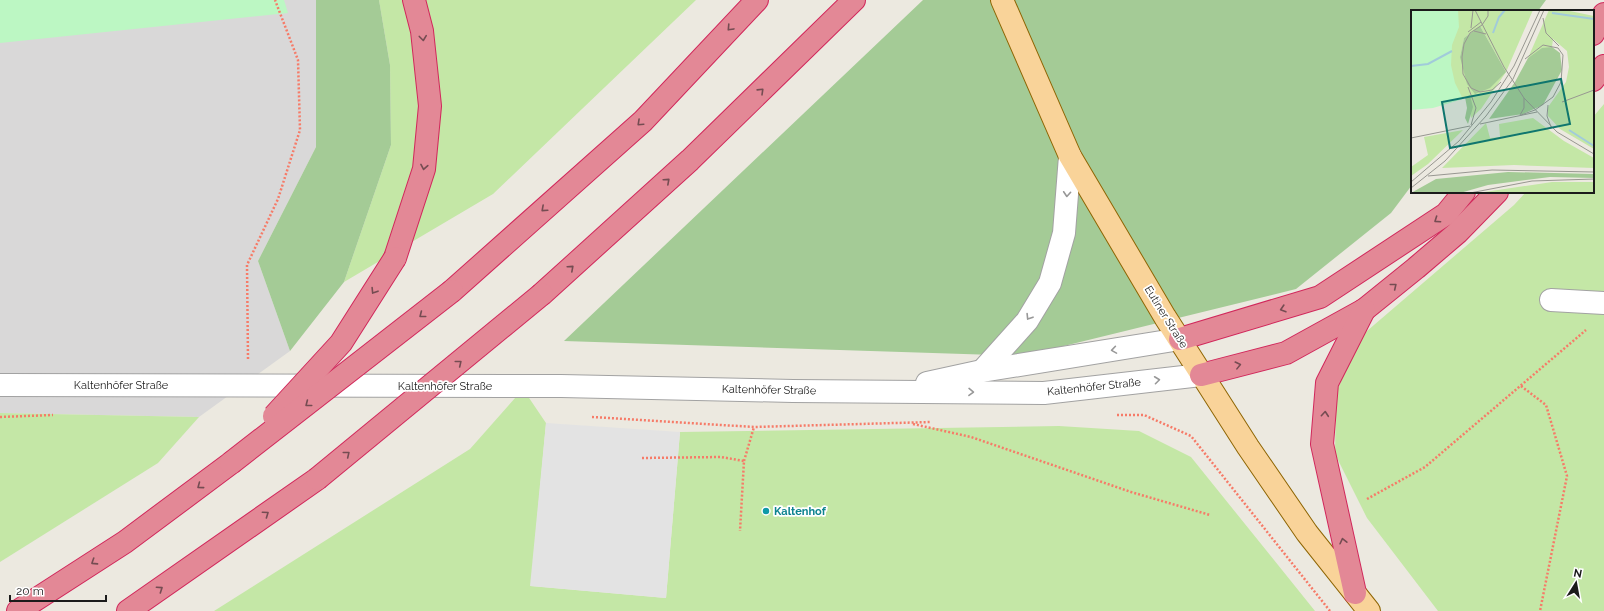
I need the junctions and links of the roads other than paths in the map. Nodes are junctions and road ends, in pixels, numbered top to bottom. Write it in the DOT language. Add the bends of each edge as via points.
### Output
graph roads {
  1 [pos="414,0"];
  2 [pos="757,0"];
  3 [pos="854,0"];
  4 [pos="1002,0"];
  5 [pos="1604,14"];
  6 [pos="1594,32"];
  7 [pos="1604,66"];
  8 [pos="1594,79"];
  9 [pos="1070,156"];
  10 [pos="1463,193"];
  11 [pos="1496,193"];
  12 [pos="1550,300"];
  13 [pos="1604,302"];
  14 [pos="1364,310"];
  15 [pos="1180,339"];
  16 [pos="982,371"];
  17 [pos="1200,375"];
  18 [pos="0,385"];
  19 [pos="890,392"];
  20 [pos="231,463"];
  21 [pos="1355,593"];
  22 [pos="18,611"];
  23 [pos="128,611"];
  24 [pos="1369,611"];
  1 -- 20 [label="highway, one-way, bridge" via="422,31 430,106 424,169 395,258 341,343"];
  2 -- 20 [label="highway, one-way, bridge" via="643,121 452,291"];
  23 -- 3 [label="highway, one-way, bridge" via="317,479 542,294 690,160"];
  4 -- 9 [label="main road, Eutiner Straße"];
  5 -- 6 [label="highway"];
  7 -- 8 [label="highway"];
  9 -- 15 [label="main road, Eutiner Straße"];
  9 -- 16 [label="street, one-way" via="1064,233 1050,283 1027,321"];
  10 -- 15 [label="highway, one-way" via="1446,214 1320,297"];
  14 -- 11 [label="highway, one-way" via="1457,233"];
  12 -- 13 [label="street"];
  17 -- 14 [label="highway, one-way" via="1286,353"];
  21 -- 14 [label="highway, one-way" via="1322,444 1327,383"];
  15 -- 16 [label="street, Kaltenhöfer Straße, one-way"];
  15 -- 17 [label="main road, Eutiner Straße"];
  16 -- 19 [label="street, Kaltenhöfer Straße"];
  19 -- 17 [label="street, Kaltenhöfer Straße, one-way" via="1044,393"];
  17 -- 21 [label="main road, Eutiner Straße" via="1307,533"];
  18 -- 19 [label="street, Kaltenhöfer Straße" via="561,386"];
  20 -- 22 [label="highway, one-way" via="125,542"];
  21 -- 24 [label="main road, Eutiner Straße"];
}
